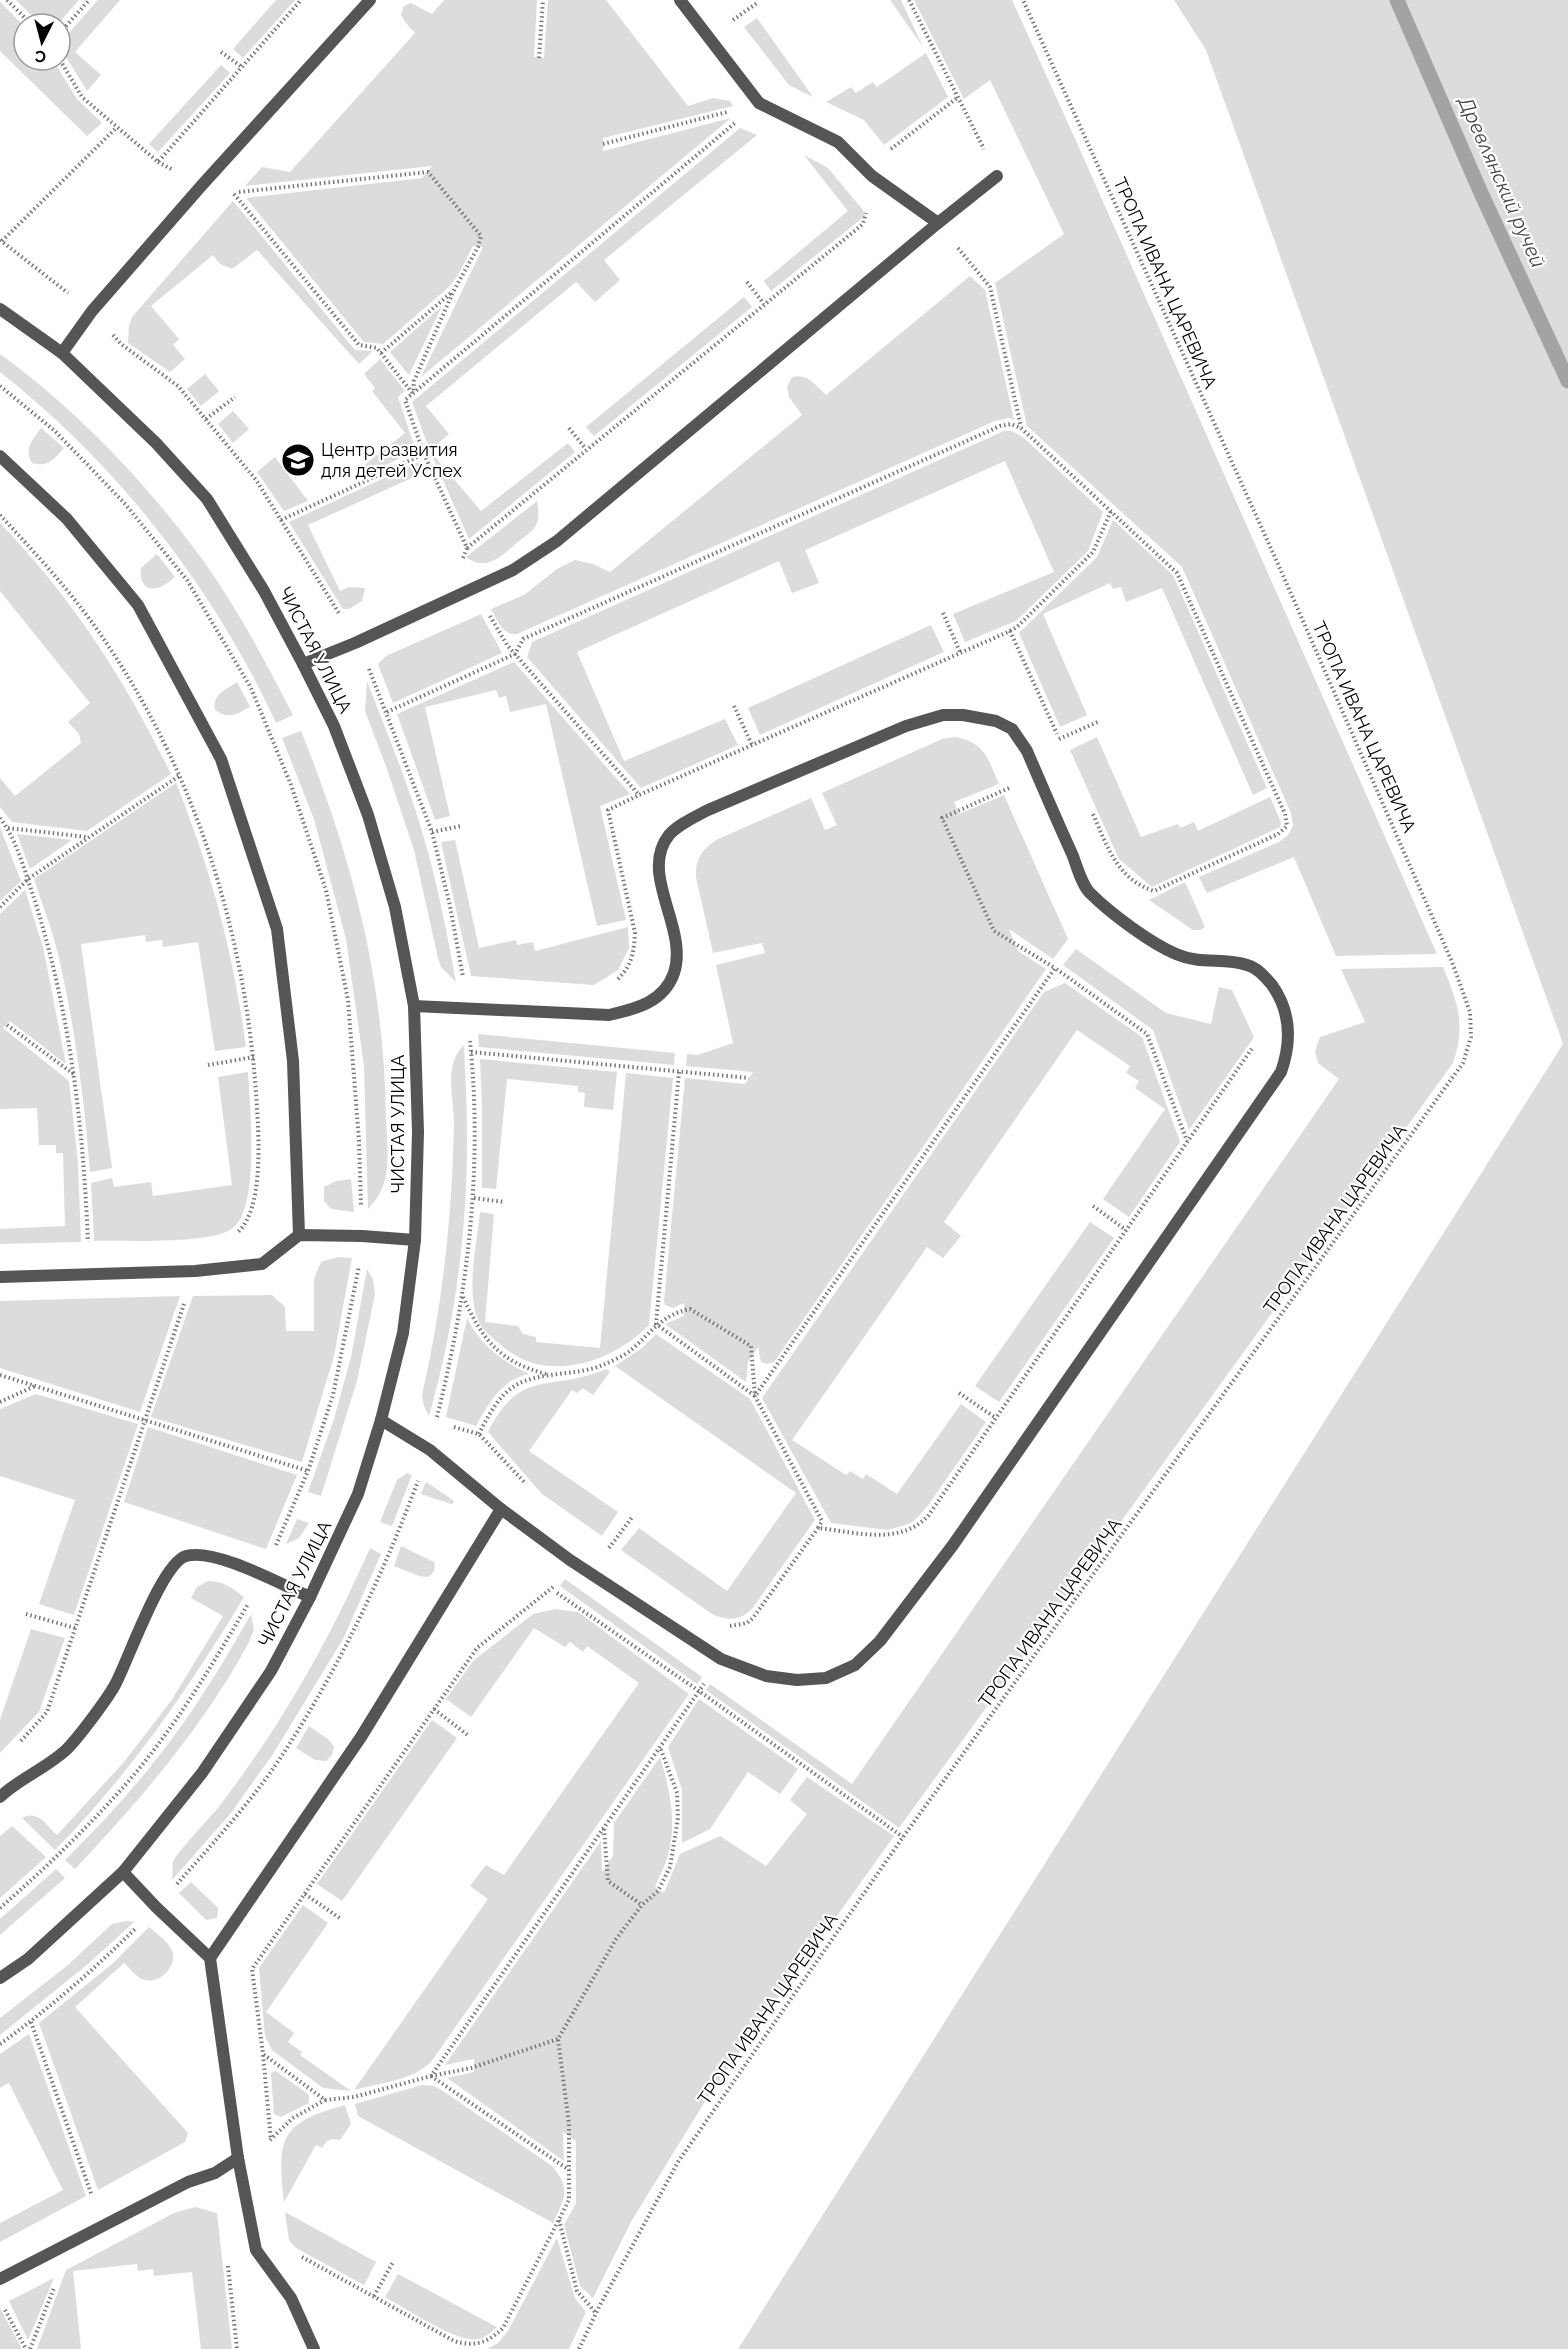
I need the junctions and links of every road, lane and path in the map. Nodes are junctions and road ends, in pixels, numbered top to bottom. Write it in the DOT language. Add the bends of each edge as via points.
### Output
graph roads {
  1 [pos="7,0"];
  2 [pos="89,0"];
  3 [pos="301,0"];
  4 [pos="370,0"];
  5 [pos="543,0"];
  6 [pos="680,0"];
  7 [pos="909,0"];
  8 [pos="1023,0"];
  9 [pos="19,12"];
  10 [pos="725,14"];
  11 [pos="72,19"];
  12 [pos="738,30"];
  13 [pos="221,52"];
  14 [pos="539,58"];
  15 [pos="242,67"];
  16 [pos="67,72"];
  17 [pos="957,98"];
  18 [pos="735,115"];
  19 [pos="740,119"];
  20 [pos="117,127"];
  21 [pos="603,144"];
  22 [pos="885,153"];
  23 [pos="998,176"];
  24 [pos="233,192"];
  25 [pos="225,201"];
  26 [pos="866,218"];
  27 [pos="939,223"];
  28 [pos="2,241"];
  29 [pos="747,282"];
  30 [pos="453,292"];
  31 [pos="764,304"];
  32 [pos="0,309"];
  33 [pos="121,337"];
  34 [pos="121,344"];
  35 [pos="62,353"];
  36 [pos="381,353"];
  37 [pos="0,386"];
  38 [pos="412,394"];
  39 [pos="235,397"];
  40 [pos="206,419"];
  41 [pos="569,428"];
  42 [pos="1021,428"];
  43 [pos="586,449"];
  44 [pos="424,454"];
  45 [pos="0,456"];
  46 [pos="1111,511"];
  47 [pos="0,515"];
  48 [pos="281,520"];
  49 [pos="943,613"];
  50 [pos="1010,631"];
  51 [pos="960,652"];
  52 [pos="515,654"];
  53 [pos="303,664"];
  54 [pos="734,706"];
  55 [pos="387,712"];
  56 [pos="1100,721"];
  57 [pos="752,745"];
  58 [pos="1037,775"];
  59 [pos="179,776"];
  60 [pos="639,795"];
  61 [pos="1087,802"];
  62 [pos="0,818"];
  63 [pos="461,826"];
  64 [pos="8,828"];
  65 [pos="432,832"];
  66 [pos="87,837"];
  67 [pos="28,879"];
  68 [pos="0,907"];
  69 [pos="1055,968"];
  70 [pos="615,983"];
  71 [pos="414,1006"];
  72 [pos="1285,1008"];
  73 [pos="7,1025"];
  74 [pos="471,1052"];
  75 [pos="254,1057"];
  76 [pos="208,1065"];
  77 [pos="679,1072"];
  78 [pos="75,1076"];
  79 [pos="749,1077"];
  80 [pos="1187,1141"];
  81 [pos="474,1198"];
  82 [pos="504,1202"];
  83 [pos="1093,1206"];
  84 [pos="1126,1230"];
  85 [pos="232,1235"];
  86 [pos="299,1235"];
  87 [pos="362,1236"];
  88 [pos="416,1240"];
  89 [pos="88,1248"];
  90 [pos="195,1271"];
  91 [pos="0,1277"];
  92 [pos="463,1297"];
  93 [pos="656,1324"];
  94 [pos="0,1375"];
  95 [pos="548,1375"];
  96 [pos="35,1386"];
  97 [pos="959,1393"];
  98 [pos="755,1396"];
  99 [pos="0,1402"];
  100 [pos="996,1418"];
  101 [pos="146,1420"];
  102 [pos="381,1420"];
  103 [pos="447,1425"];
  104 [pos="478,1434"];
  105 [pos="308,1471"];
  106 [pos="530,1489"];
  107 [pos="501,1509"];
  108 [pos="633,1516"];
  109 [pos="818,1528"];
  110 [pos="600,1541"];
  111 [pos="609,1547"];
  112 [pos="619,1554"];
  113 [pos="262,1576"];
  114 [pos="551,1589"];
  115 [pos="310,1597"];
  116 [pos="26,1614"];
  117 [pos="727,1626"];
  118 [pos="75,1628"];
  119 [pos="434,1709"];
  120 [pos="470,1736"];
  121 [pos="16,1747"];
  122 [pos="660,1747"];
  123 [pos="0,1797"];
  124 [pos="604,1828"];
  125 [pos="903,1837"];
  126 [pos="123,1872"];
  127 [pos="305,1893"];
  128 [pos="642,1905"];
  129 [pos="0,1908"];
  130 [pos="341,1919"];
  131 [pos="210,1958"];
  132 [pos="0,1978"];
  133 [pos="31,2022"];
  134 [pos="558,2039"];
  135 [pos="263,2054"];
  136 [pos="431,2076"];
  137 [pos="325,2100"];
  138 [pos="271,2140"];
  139 [pos="272,2152"];
  140 [pos="238,2158"];
  141 [pos="569,2170"];
  142 [pos="84,2203"];
  143 [pos="559,2219"];
  144 [pos="292,2252"];
  145 [pos="393,2262"];
  146 [pos="0,2279"];
  147 [pos="374,2296"];
  148 [pos="0,2301"];
  149 [pos="596,2313"];
  150 [pos="26,2349"];
  151 [pos="314,2349"];
  152 [pos="579,2349"];
  1 -- 9 [label="path"];
  2 -- 11 [label="path"];
  3 -- 15 [label="path"];
  4 -- 35 [label="street" via="92,311"];
  5 -- 14 [label="path"];
  6 -- 27 [label="street" via="759,104 838,142 872,176"];
  7 -- 17 [label="path"];
  8 -- 125 [label="path, ТРОПА ИВАНА ЦАРЕВИЧА" via="1282,573 1452,962 1470,1012 1471,1037 1464,1063"];
  10 -- 12 [label="path"];
  13 -- 15 [label="path"];
  15 -- 20 [label="path" via="158,162"];
  16 -- 20 [label="path" via="82,97"];
  17 -- 22 [label="path"];
  17 -- 23 [label="path"];
  18 -- 21 [label="path" via="731,111"];
  19 -- 38 [label="path"];
  20 -- 28 [label="path"];
  23 -- 27 [label="street"];
  24 -- 25 [label="path"];
  24 -- 30 [label="path" via="428,172 481,236"];
  24 -- 36 [label="path" via="359,345 377,348"];
  26 -- 31 [label="path"];
  27 -- 42 [label="path" via="990,287"];
  27 -- 53 [label="street" via="557,541 513,570"];
  29 -- 31 [label="path"];
  30 -- 36 [label="path"];
  30 -- 38 [label="path"];
  31 -- 43 [label="path"];
  32 -- 35 [label="street, ЧИСТАЯ УЛИЦА"];
  33 -- 34 [label="path"];
  35 -- 53 [label="street, ЧИСТАЯ УЛИЦА" via="156,443 207,499 264,591"];
  36 -- 38 [label="path"];
  37 -- 87 [label="path" via="55,431 126,505 187,580 251,688 291,785 328,901 348,1000"];
  38 -- 44 [label="path" via="405,400"];
  39 -- 40 [label="path"];
  41 -- 43 [label="path"];
  42 -- 46 [label="path"];
  42 -- 52 [label="path" via="1011,424 1000,426 534,634 523,639"];
  43 -- 44 [label="path" via="467,548"];
  44 -- 48 [label="path"];
  45 -- 86 [label="street" via="67,519 138,605 221,759 277,928 293,1060"];
  46 -- 50 [label="path" via="1093,552"];
  46 -- 61 [label="path" via="1177,573 1287,826 1278,834 1154,891 1133,881 1115,864"];
  47 -- 59 [label="path" via="45,564 107,644"];
  49 -- 51 [label="path"];
  50 -- 51 [label="path"];
  50 -- 56 [label="path" via="1059,740"];
  51 -- 57 [label="path"];
  52 -- 55 [label="path"];
  52 -- 60 [label="path"];
  53 -- 71 [label="street, ЧИСТАЯ УЛИЦА" via="334,726 368,815 395,908"];
  54 -- 57 [label="path"];
  57 -- 60 [label="path"];
  58 -- 69 [label="path" via="942,818 994,931"];
  58 -- 71 [label="street" via="1020,740 1011,729 996,722 944,715 906,726 708,810 669,835 658,863 679,958 671,982 650,1003 609,1016"];
  58 -- 72 [label="street" via="1088,892 1146,938 1175,954 1207,962 1247,964 1256,969 1271,984"];
  59 -- 66 [label="path"];
  59 -- 75 [label="path" via="209,847 226,908 244,987"];
  60 -- 70 [label="path" via="608,810 635,933 634,953"];
  62 -- 64 [label="path"];
  63 -- 65 [label="path"];
  64 -- 66 [label="path"];
  64 -- 67 [label="path"];
  66 -- 67 [label="path"];
  67 -- 68 [label="path"];
  67 -- 78 [label="path" via="44,930"];
  69 -- 80 [label="path" via="1147,1034"];
  69 -- 98 [label="path"];
  71 -- 88 [label="street, ЧИСТАЯ УЛИЦА"];
  72 -- 80 [label="path"];
  72 -- 107 [label="street" via="1287,1056 1281,1071 953,1545 880,1641 855,1665 826,1678 797,1680 766,1676 721,1659 570,1560"];
  73 -- 78 [label="path"];
  74 -- 77 [label="path"];
  75 -- 76 [label="path"];
  75 -- 85 [label="path" via="256,1188 250,1214 240,1231"];
  77 -- 79 [label="path"];
  77 -- 93 [label="path"];
  78 -- 89 [label="path" via="85,1167"];
  80 -- 84 [label="path"];
  81 -- 82 [label="path"];
  83 -- 84 [label="path"];
  84 -- 100 [label="path"];
  86 -- 87 [label="street"];
  86 -- 90 [label="street" via="262,1264"];
  87 -- 88 [label="street"];
  87 -- 105 [label="path" via="345,1344"];
  88 -- 102 [label="street, ЧИСТАЯ УЛИЦА" via="403,1334"];
  90 -- 91 [label="street"];
  90 -- 101 [label="path"];
  92 -- 95 [label="path" via="489,1343 521,1365"];
  93 -- 95 [label="path" via="630,1351 600,1366"];
  93 -- 98 [label="path"];
  93 -- 98 [label="path" via="690,1309 751,1346"];
  94 -- 96 [label="path"];
  95 -- 104 [label="path" via="517,1385 495,1404"];
  96 -- 99 [label="path"];
  96 -- 101 [label="path"];
  97 -- 100 [label="path"];
  98 -- 109 [label="path" via="822,1521"];
  100 -- 109 [label="path" via="928,1516 911,1530 888,1535"];
  101 -- 105 [label="path"];
  101 -- 118 [label="path"];
  102 -- 107 [label="street" via="430,1450"];
  102 -- 115 [label="street, ЧИСТАЯ УЛИЦА" via="358,1494"];
  103 -- 104 [label="path"];
  104 -- 106 [label="path"];
  105 -- 113 [label="path"];
  107 -- 131 [label="street" via="361,1737"];
  108 -- 111 [label="path"];
  109 -- 117 [label="path" via="753,1618 747,1623"];
  110 -- 111 [label="path"];
  111 -- 112 [label="path"];
  113 -- 115 [label="street"];
  113 -- 123 [label="street" via="214,1556 184,1557 176,1562 161,1583 115,1685 68,1749"];
  113 -- 129 [label="path" via="210,1668 120,1792"];
  114 -- 119 [label="path" via="477,1648"];
  115 -- 126 [label="street, ЧИСТАЯ УЛИЦА" via="271,1671 202,1773"];
  116 -- 118 [label="path"];
  118 -- 121 [label="path" via="47,1712"];
  119 -- 120 [label="path"];
  119 -- 127 [label="path"];
  122 -- 124 [label="path"];
  122 -- 125 [label="path" via="699,1691"];
  122 -- 128 [label="path" via="677,1793 675,1845 658,1892"];
  124 -- 128 [label="path" via="608,1881"];
  124 -- 136 [label="path"];
  125 -- 149 [label="path, ТРОПА ИВАНА ЦАРЕВИЧА" via="678,2162"];
  126 -- 131 [label="street"];
  126 -- 132 [label="street, ЧИСТАЯ УЛИЦА" via="28,1959"];
  127 -- 130 [label="path"];
  127 -- 135 [label="path" via="252,1969"];
  128 -- 134 [label="path" via="616,1939"];
  131 -- 140 [label="street"];
  133 -- 142 [label="path" via="93,2198"];
  134 -- 136 [label="path" via="471,2068"];
  134 -- 141 [label="path" via="569,2124"];
  135 -- 137 [label="path"];
  135 -- 138 [label="path"];
  136 -- 137 [label="path" via="354,2097"];
  136 -- 141 [label="path"];
  137 -- 138 [label="path" via="294,2118"];
  138 -- 139 [label="path"];
  138 -- 140 [label="path"];
  140 -- 146 [label="street" via="216,2173 188,2182"];
  140 -- 151 [label="street" via="256,2250 291,2298"];
  141 -- 143 [label="path" via="569,2200"];
  143 -- 147 [label="path" via="503,2328 480,2344 454,2341"];
  143 -- 149 [label="path" via="577,2291"];
  144 -- 147 [label="path"];
  145 -- 147 [label="path"];
  148 -- 150 [label="path"];
  149 -- 152 [label="path, ТРОПА ИВАНА ЦАРЕВИЧА"];
}
